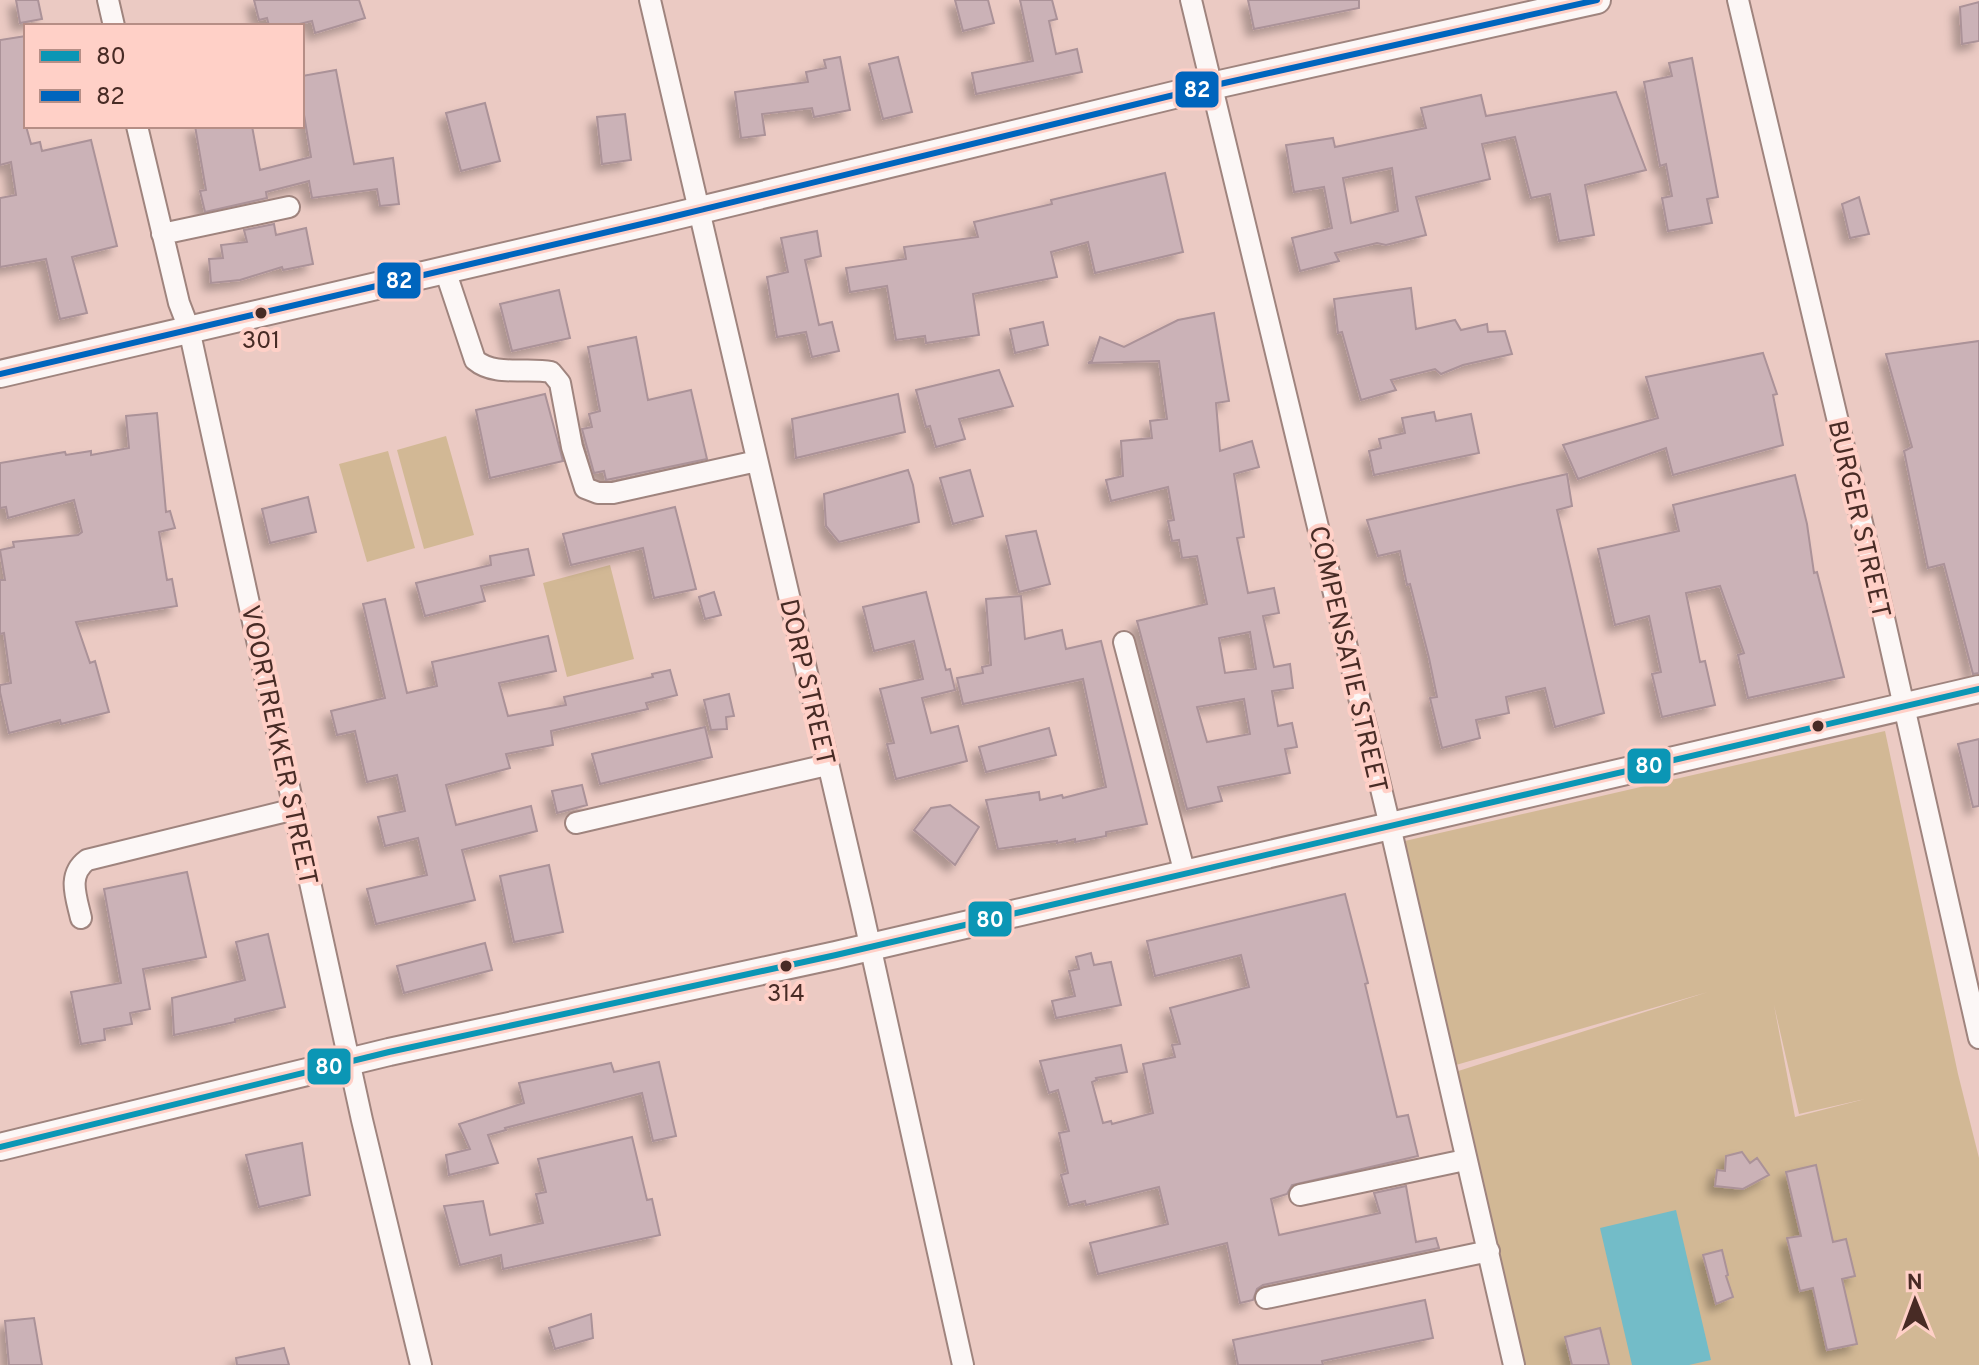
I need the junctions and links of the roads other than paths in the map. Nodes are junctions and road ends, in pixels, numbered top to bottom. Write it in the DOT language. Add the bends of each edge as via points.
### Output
graph roads {
  1 [pos="108,0"];
  2 [pos="650,0"];
  3 [pos="1191,0"];
  4 [pos="1597,0"];
  5 [pos="1738,0"];
  6 [pos="114,24"];
  7 [pos="1211,86"];
  8 [pos="137,128"];
  9 [pos="289,207"];
  10 [pos="699,209"];
  11 [pos="162,234"];
  12 [pos="445,270"];
  13 [pos="189,329"];
  14 [pos="0,374"];
  15 [pos="757,461"];
  16 [pos="1124,642"];
  17 [pos="1979,689"];
  18 [pos="1904,707"];
  19 [pos="827,765"];
  20 [pos="295,809"];
  21 [pos="576,823"];
  22 [pos="1390,826"];
  23 [pos="1185,874"];
  24 [pos="81,918"];
  25 [pos="870,947"];
  26 [pos="1979,1038"];
  27 [pos="349,1062"];
  28 [pos="0,1147"];
  29 [pos="1465,1160"];
  30 [pos="1300,1195"];
  31 [pos="1489,1251"];
  32 [pos="1266,1298"];
  33 [pos="421,1365"];
  34 [pos="963,1365"];
  35 [pos="1514,1365"];
  1 -- 6 [label="street"];
  2 -- 10 [label="street, DORP STREET"];
  3 -- 7 [label="street, COMPENSATIE STREET"];
  4 -- 7 [label="main road"];
  5 -- 18 [label="street, BURGER STREET"];
  7 -- 10 [label="main road"];
  7 -- 22 [label="street, COMPENSATIE STREET"];
  8 -- 11 [label="street, VOORTREKKER STREET"];
  9 -- 11 [label="street"];
  10 -- 12 [label="main road"];
  10 -- 15 [label="street, DORP STREET"];
  11 -- 13 [label="street, VOORTREKKER STREET"];
  12 -- 13 [label="main road"];
  12 -- 15 [label="street" via="475,360 499,370 551,372 560,383 585,488 613,493"];
  13 -- 14 [label="main road"];
  13 -- 20 [label="street, VOORTREKKER STREET"];
  15 -- 19 [label="street, DORP STREET"];
  16 -- 23 [label="street"];
  17 -- 18 [label="main road"];
  18 -- 22 [label="main road"];
  18 -- 26 [label="street, BURGER STREET"];
  19 -- 21 [label="street"];
  19 -- 25 [label="street, DORP STREET"];
  20 -- 24 [label="street" via="87,860 74,875"];
  20 -- 27 [label="street, VOORTREKKER STREET"];
  22 -- 23 [label="main road"];
  22 -- 29 [label="street, COMPENSATIE STREET"];
  23 -- 25 [label="main road"];
  25 -- 27 [label="main road"];
  25 -- 34 [label="street, DORP STREET"];
  27 -- 28 [label="main road"];
  27 -- 33 [label="street, VOORTREKKER STREET"];
  29 -- 30 [label="street"];
  29 -- 31 [label="street, COMPENSATIE STREET"];
  31 -- 32 [label="street"];
  31 -- 35 [label="street, COMPENSATIE STREET"];
}
